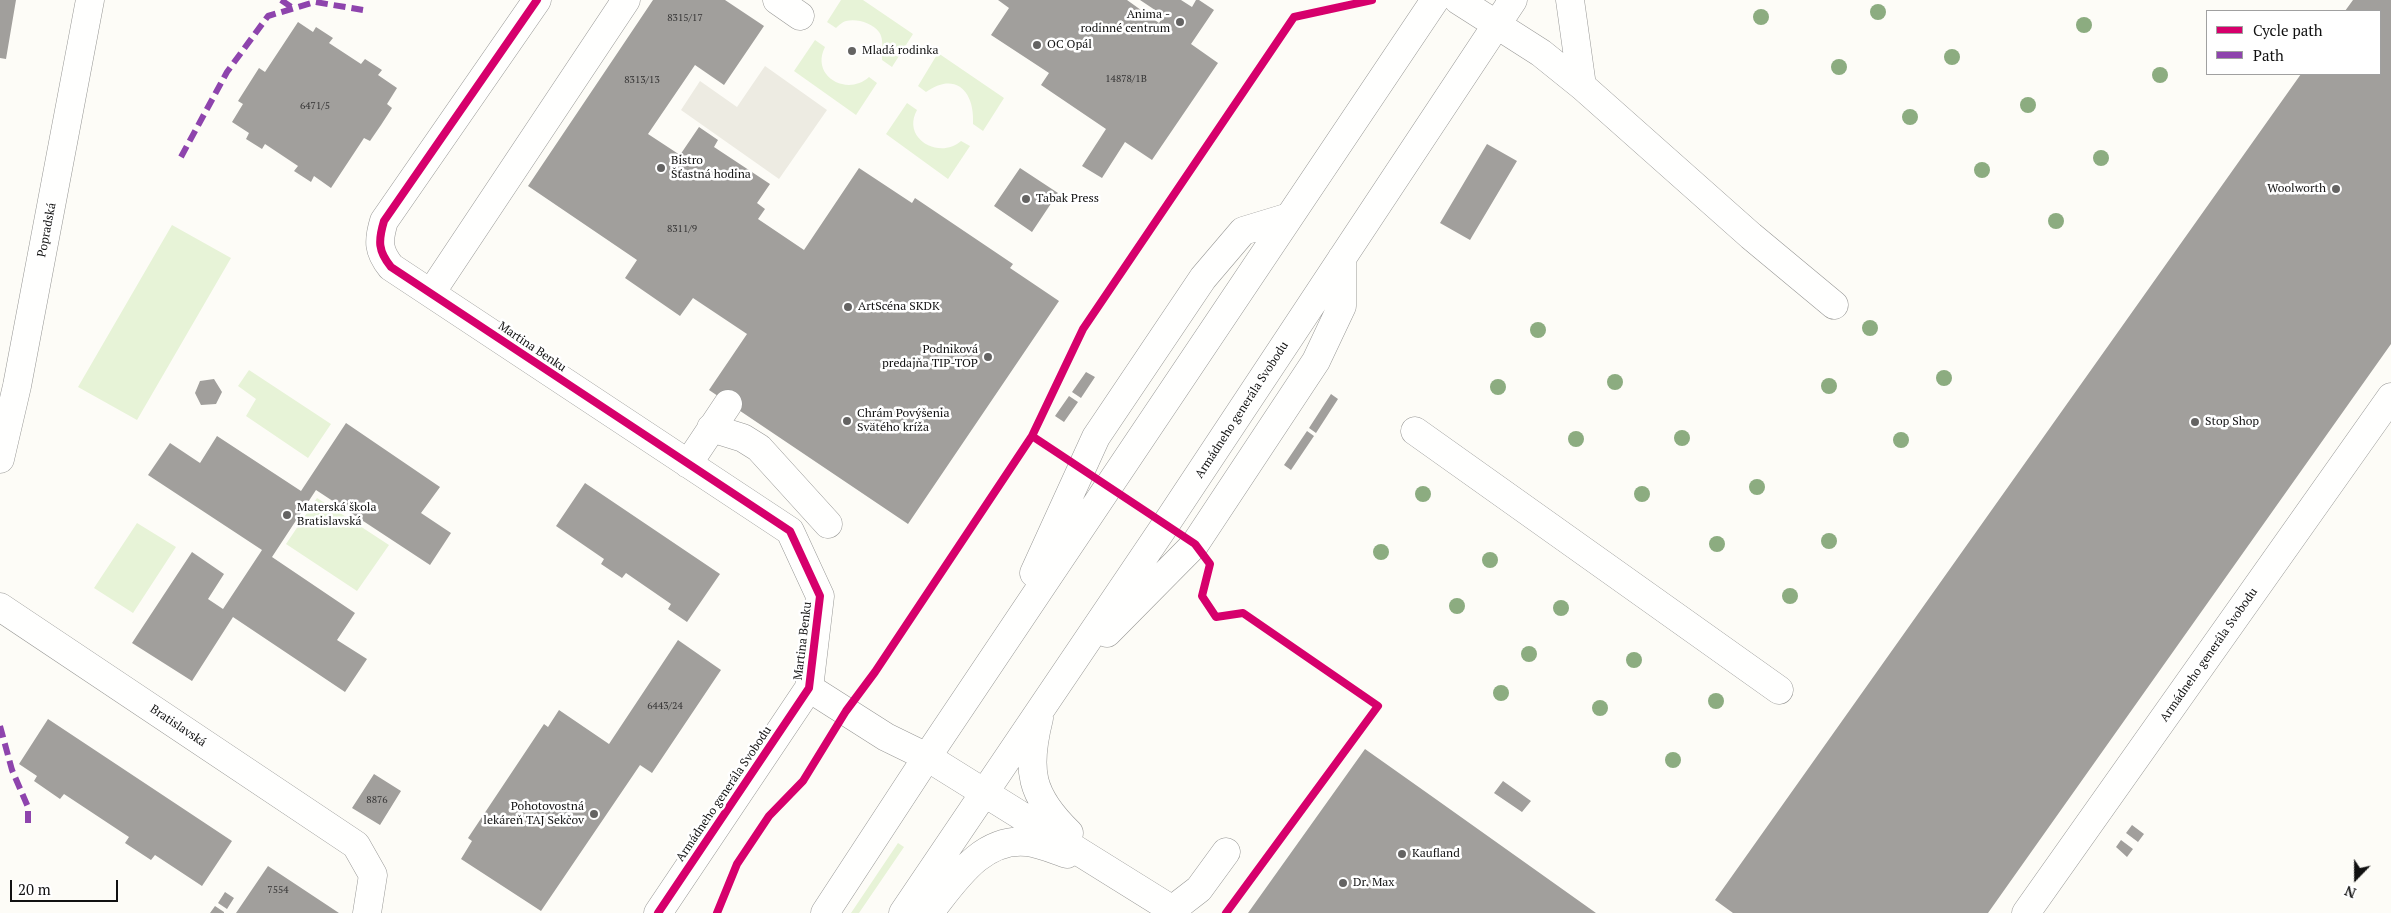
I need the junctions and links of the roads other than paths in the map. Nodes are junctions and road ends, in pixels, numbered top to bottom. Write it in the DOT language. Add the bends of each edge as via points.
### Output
graph roads {
  1 [pos="90,0"];
  2 [pos="537,0"];
  3 [pos="626,0"];
  4 [pos="776,0"];
  5 [pos="1435,0"];
  6 [pos="1458,0"];
  7 [pos="1513,0"];
  8 [pos="1570,0"];
  9 [pos="800,16"];
  10 [pos="1497,25"];
  11 [pos="1582,86"];
  12 [pos="1288,218"];
  13 [pos="1342,258"];
  14 [pos="431,293"];
  15 [pos="1834,305"];
  16 [pos="2391,397"];
  17 [pos="728,404"];
  18 [pos="711,428"];
  19 [pos="1415,431"];
  20 [pos="0,459"];
  21 [pos="688,464"];
  22 [pos="828,524"];
  23 [pos="0,607"];
  24 [pos="1001,647"];
  25 [pos="1060,681"];
  26 [pos="809,688"];
  27 [pos="1779,690"];
  28 [pos="1042,707"];
  29 [pos="927,756"];
  30 [pos="983,793"];
  31 [pos="1226,852"];
  32 [pos="1104,867"];
  33 [pos="1171,912"];
  34 [pos="367,913"];
  35 [pos="658,913"];
  36 [pos="825,913"];
  37 [pos="903,913"];
  38 [pos="929,913"];
  39 [pos="2026,913"];
  1 -- 20 [label="street, Popradská" via="17,386"];
  2 -- 14 [label="street, Martina Benku" via="384,222 378,240 382,256 391,267"];
  3 -- 14 [label="street"];
  4 -- 9 [label="street"];
  5 -- 12 [label="street"];
  6 -- 10 [label="street"];
  7 -- 10 [label="street, Armádneho generála Svobodu"];
  8 -- 11 [label="street"];
  10 -- 11 [label="street"];
  10 -- 13 [label="street, Armádneho generála Svobodu"];
  11 -- 15 [label="street"];
  12 -- 24 [label="street"];
  12 -- 24 [label="street" via="1243,231 1203,278 1112,413 1096,437"];
  13 -- 25 [label="street, Armádneho generála Svobodu"];
  13 -- 25 [label="street" via="1342,306 1316,361 1195,544"];
  14 -- 21 [label="street, Martina Benku"];
  16 -- 39 [label="street, Armádneho generála Svobodu"];
  17 -- 18 [label="street"];
  18 -- 21 [label="street"];
  18 -- 22 [label="street" via="743,438 759,448"];
  19 -- 27 [label="street"];
  21 -- 26 [label="street, Martina Benku" via="790,531 820,596"];
  23 -- 34 [label="street, Bratislavská" via="356,845 373,876"];
  24 -- 29 [label="street"];
  25 -- 28 [label="street, Armádneho generála Svobodu"];
  26 -- 29 [label="street, Martina Benku" via="886,738"];
  26 -- 35 [label="street, Armádneho generála Svobodu"];
  28 -- 30 [label="street, Armádneho generála Svobodu"];
  28 -- 32 [label="street" via="1032,759 1036,788 1050,814"];
  29 -- 30 [label="street"];
  29 -- 36 [label="street"];
  30 -- 32 [label="street"];
  30 -- 37 [label="street, Armádneho generála Svobodu"];
  31 -- 33 [label="street" via="1199,889"];
  32 -- 33 [label="street"];
  32 -- 38 [label="street" via="1027,842 996,846 964,870"];
}
